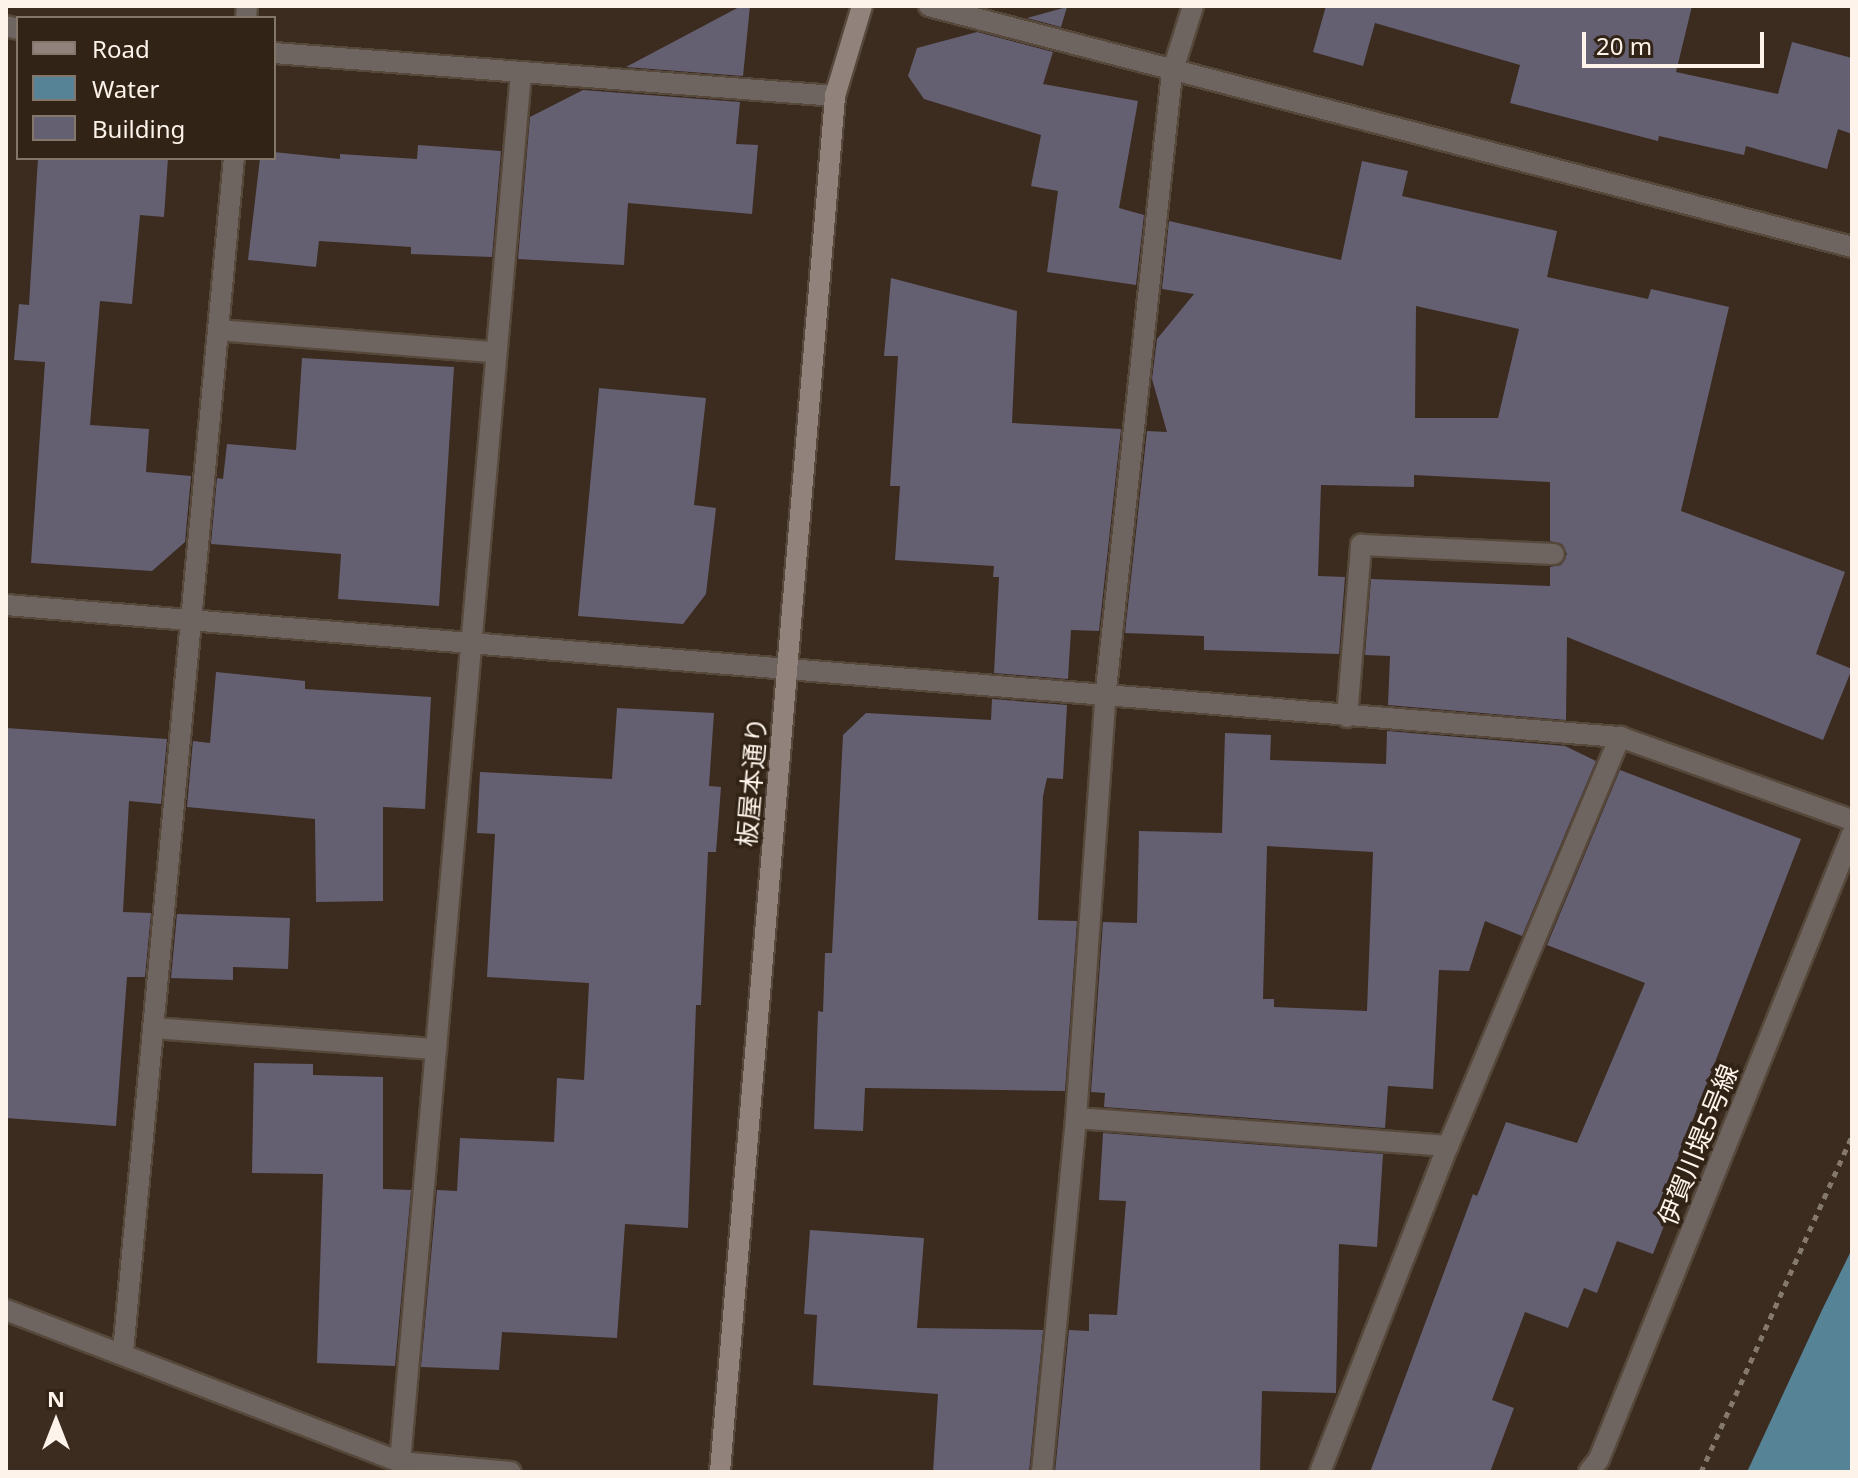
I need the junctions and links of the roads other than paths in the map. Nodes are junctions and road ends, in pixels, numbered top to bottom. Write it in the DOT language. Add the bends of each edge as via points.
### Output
graph roads {
  1 [pos="862,6"];
  2 [pos="929,6"];
  3 [pos="1193,6"];
  4 [pos="276,53"];
  5 [pos="521,72"];
  6 [pos="1172,73"];
  7 [pos="835,96"];
  8 [pos="234,160"];
  9 [pos="1852,247"];
  10 [pos="218,330"];
  11 [pos="493,352"];
  12 [pos="1554,554"];
  13 [pos="6,605"];
  14 [pos="191,622"];
  15 [pos="469,646"];
  16 [pos="787,672"];
  17 [pos="1105,699"];
  18 [pos="1347,717"];
  19 [pos="1620,737"];
  20 [pos="1852,820"];
  21 [pos="1852,834"];
  22 [pos="154,1028"];
  23 [pos="436,1049"];
  24 [pos="1076,1118"];
  25 [pos="1448,1146"];
  26 [pos="6,1310"];
  27 [pos="123,1352"];
  28 [pos="400,1462"];
  29 [pos="511,1472"];
  30 [pos="720,1472"];
  31 [pos="1042,1472"];
  32 [pos="1320,1472"];
  33 [pos="1589,1472"];
  1 -- 7 [label="street, 板屋本通り"];
  2 -- 6 [label="street"];
  3 -- 6 [label="street"];
  4 -- 5 [label="street"];
  5 -- 7 [label="street"];
  5 -- 11 [label="street"];
  6 -- 9 [label="street"];
  6 -- 17 [label="street"];
  7 -- 16 [label="street, 板屋本通り"];
  8 -- 10 [label="street"];
  10 -- 11 [label="street"];
  10 -- 14 [label="street"];
  11 -- 15 [label="street"];
  12 -- 18 [label="street" via="1361,545"];
  13 -- 14 [label="street"];
  14 -- 15 [label="street"];
  14 -- 22 [label="street"];
  15 -- 16 [label="street"];
  15 -- 23 [label="street"];
  16 -- 17 [label="street"];
  16 -- 30 [label="street, 板屋本通り"];
  17 -- 18 [label="street"];
  17 -- 24 [label="street"];
  18 -- 19 [label="street"];
  19 -- 20 [label="street"];
  19 -- 25 [label="street"];
  21 -- 33 [label="street, 伊賀川堤5号線" via="1605,1445"];
  22 -- 23 [label="street"];
  22 -- 27 [label="street"];
  23 -- 28 [label="street"];
  24 -- 25 [label="street"];
  24 -- 31 [label="street"];
  25 -- 32 [label="street"];
  26 -- 27 [label="street"];
  27 -- 28 [label="street"];
  28 -- 29 [label="street"];
}
